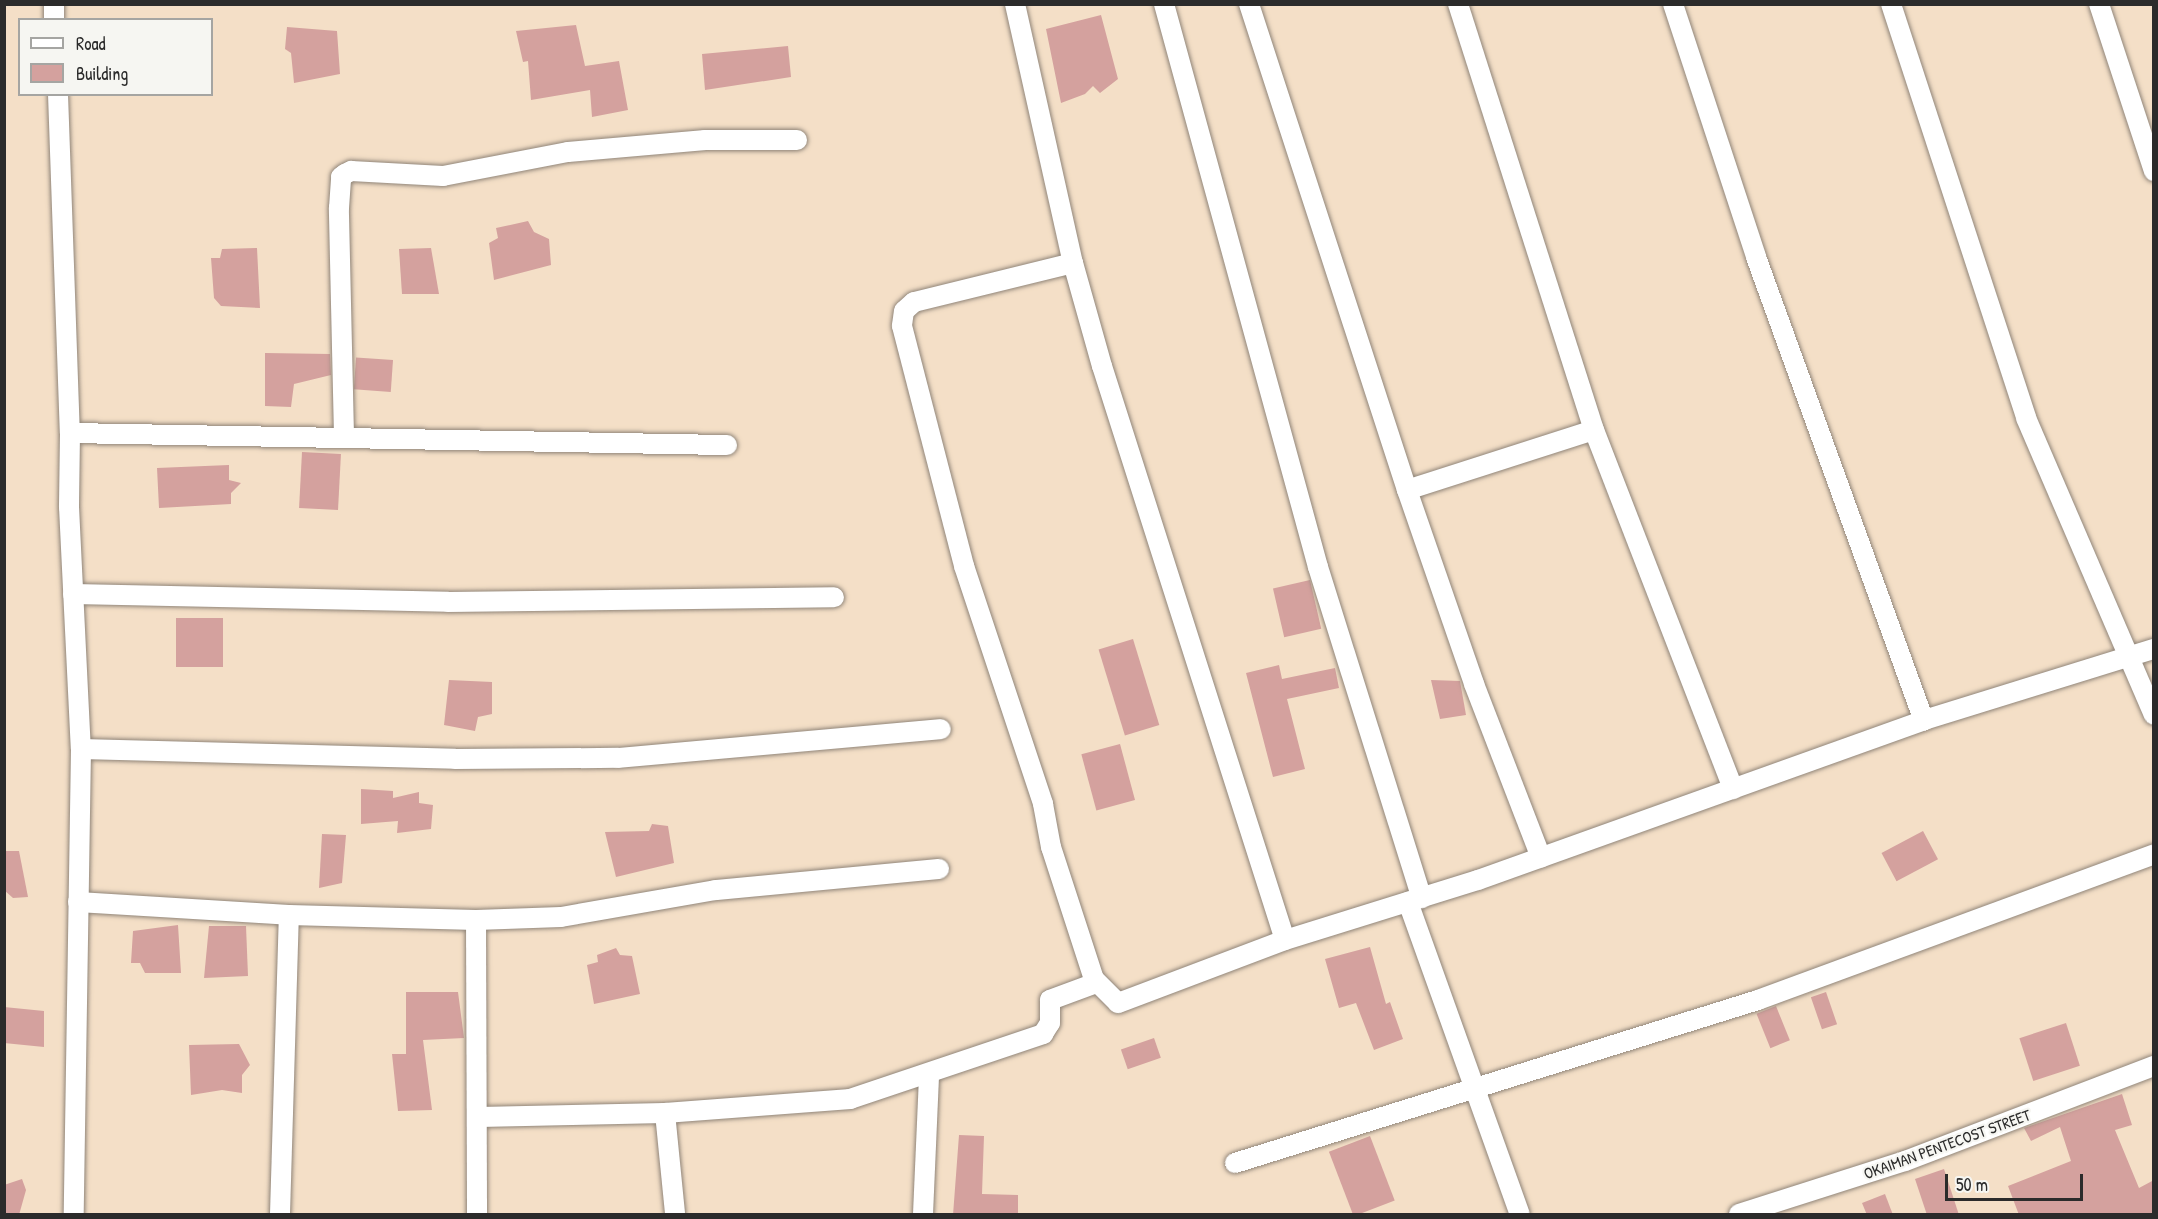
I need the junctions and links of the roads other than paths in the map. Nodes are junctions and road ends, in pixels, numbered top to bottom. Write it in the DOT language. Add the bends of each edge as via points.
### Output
graph roads {
  1 [pos="1015,4"];
  2 [pos="1164,4"];
  3 [pos="1249,4"];
  4 [pos="1458,4"];
  5 [pos="1673,4"];
  6 [pos="1891,4"];
  7 [pos="2099,4"];
  8 [pos="58,96"];
  9 [pos="797,140"];
  10 [pos="2154,171"];
  11 [pos="1073,263"];
  12 [pos="1594,430"];
  13 [pos="70,433"];
  14 [pos="345,436"];
  15 [pos="727,445"];
  16 [pos="1407,490"];
  17 [pos="73,594"];
  18 [pos="834,597"];
  19 [pos="2154,649"];
  20 [pos="2131,657"];
  21 [pos="2154,715"];
  22 [pos="1924,720"];
  23 [pos="941,729"];
  24 [pos="81,749"];
  25 [pos="1733,789"];
  26 [pos="2154,854"];
  27 [pos="1541,858"];
  28 [pos="939,869"];
  29 [pos="1415,900"];
  30 [pos="78,902"];
  31 [pos="289,915"];
  32 [pos="476,920"];
  33 [pos="1285,940"];
  34 [pos="1091,984"];
  35 [pos="2154,1066"];
  36 [pos="929,1075"];
  37 [pos="1475,1092"];
  38 [pos="665,1113"];
  39 [pos="479,1118"];
  40 [pos="1235,1163"];
  41 [pos="74,1215"];
  42 [pos="280,1215"];
  43 [pos="477,1215"];
  44 [pos="675,1215"];
  45 [pos="923,1215"];
  46 [pos="1520,1215"];
  47 [pos="1739,1215"];
  1 -- 11 [label="street"];
  2 -- 29 [label="street" via="1318,567"];
  3 -- 16 [label="street"];
  4 -- 12 [label="street"];
  5 -- 22 [label="street" via="1756,257"];
  6 -- 20 [label="street" via="2026,418"];
  7 -- 10 [label="street"];
  8 -- 13 [label="street"];
  9 -- 14 [label="street" via="715,139 568,152 443,176 351,171 340,177"];
  11 -- 33 [label="street" via="1118,420"];
  11 -- 34 [label="street" via="915,302 904,310 902,326 964,566"];
  12 -- 16 [label="street"];
  12 -- 25 [label="street"];
  13 -- 14 [label="street"];
  13 -- 17 [label="street"];
  14 -- 15 [label="street"];
  16 -- 27 [label="street" via="1474,684"];
  17 -- 18 [label="street" via="448,602"];
  17 -- 24 [label="street"];
  19 -- 20 [label="street"];
  20 -- 21 [label="street"];
  20 -- 22 [label="street"];
  22 -- 25 [label="street"];
  23 -- 24 [label="street" via="607,758 455,759"];
  24 -- 30 [label="street"];
  25 -- 27 [label="street"];
  26 -- 37 [label="street" via="2036,894 1820,979"];
  27 -- 29 [label="street"];
  28 -- 32 [label="street" via="716,890 561,917"];
  29 -- 33 [label="street"];
  29 -- 37 [label="street"];
  30 -- 31 [label="street"];
  30 -- 41 [label="street"];
  31 -- 32 [label="street"];
  31 -- 42 [label="street"];
  32 -- 39 [label="street"];
  33 -- 34 [label="street" via="1118,1003"];
  34 -- 36 [label="street" via="1050,1000 1050,1023 1042,1034"];
  35 -- 47 [label="street, OKAIMAN PENTECOST STREET" via="1905,1161"];
  36 -- 38 [label="street" via="850,1099"];
  36 -- 45 [label="street"];
  37 -- 40 [label="street"];
  37 -- 46 [label="street"];
  38 -- 39 [label="street"];
  38 -- 44 [label="street"];
  39 -- 43 [label="street"];
}
